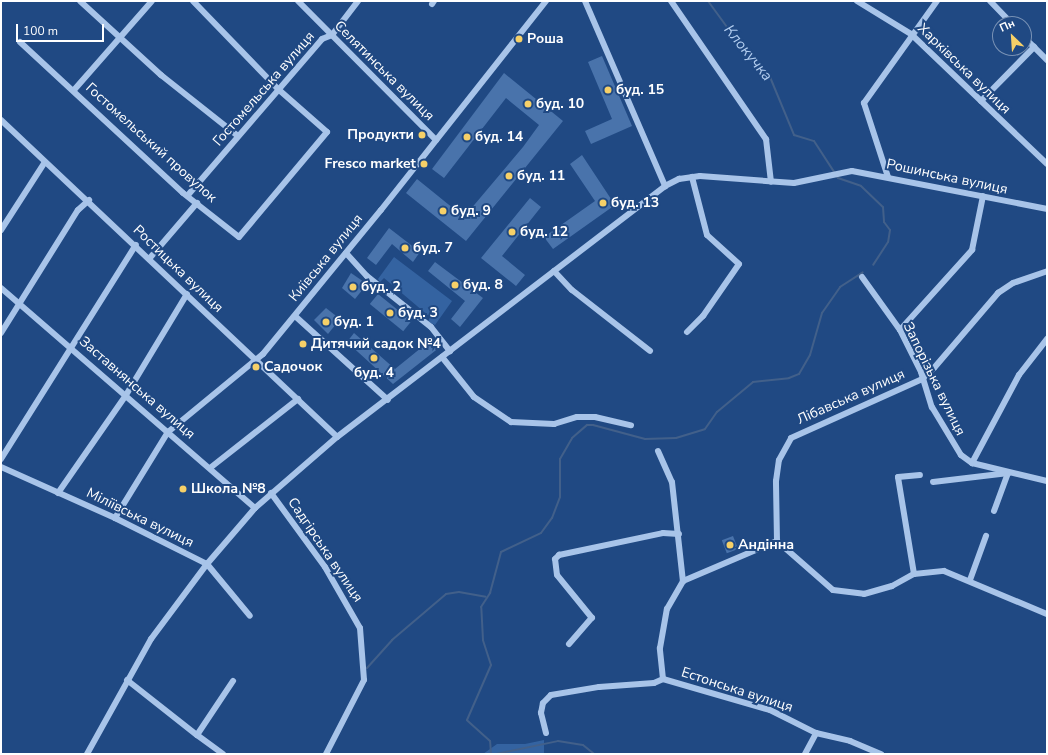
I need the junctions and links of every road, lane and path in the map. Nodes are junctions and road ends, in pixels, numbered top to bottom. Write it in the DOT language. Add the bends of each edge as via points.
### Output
graph roads {
  1 [pos="152,1"];
  2 [pos="193,1"];
  3 [pos="298,1"];
  4 [pos="358,1"];
  5 [pos="546,1"];
  6 [pos="585,1"];
  7 [pos="671,1"];
  8 [pos="857,1"];
  9 [pos="937,1"];
  10 [pos="990,1"];
  11 [pos="82,2"];
  12 [pos="1004,16"];
  13 [pos="332,35"];
  14 [pos="121,36"];
  15 [pos="914,37"];
  16 [pos="20,42"];
  17 [pos="1034,47"];
  18 [pos="1047,60"];
  19 [pos="74,90"];
  20 [pos="279,90"];
  21 [pos="981,101"];
  22 [pos="2,123"];
  23 [pos="238,136"];
  24 [pos="436,140"];
  25 [pos="45,162"];
  26 [pos="1047,164"];
  27 [pos="888,176"];
  28 [pos="692,177"];
  29 [pos="771,182"];
  30 [pos="665,186"];
  31 [pos="188,195"];
  32 [pos="983,196"];
  33 [pos="89,200"];
  34 [pos="197,204"];
  35 [pos="1047,209"];
  36 [pos="1,230"];
  37 [pos="136,245"];
  38 [pos="346,253"];
  39 [pos="149,259"];
  40 [pos="554,271"];
  41 [pos="1047,271"];
  42 [pos="862,277"];
  43 [pos="1,288"];
  44 [pos="187,294"];
  45 [pos="20,304"];
  46 [pos="295,316"];
  47 [pos="900,330"];
  48 [pos="688,332"];
  49 [pos="1,334"];
  50 [pos="1047,339"];
  51 [pos="72,348"];
  52 [pos="450,351"];
  53 [pos="650,351"];
  54 [pos="442,357"];
  55 [pos="257,360"];
  56 [pos="922,379"];
  57 [pos="126,395"];
  58 [pos="298,399"];
  59 [pos="388,400"];
  60 [pos="632,425"];
  61 [pos="168,432"];
  62 [pos="337,437"];
  63 [pos="658,451"];
  64 [pos="1,460"];
  65 [pos="972,463"];
  66 [pos="1,468"];
  67 [pos="210,468"];
  68 [pos="1008,473"];
  69 [pos="920,474"];
  70 [pos="1047,481"];
  71 [pos="933,482"];
  72 [pos="58,493"];
  73 [pos="271,493"];
  74 [pos="255,508"];
  75 [pos="994,511"];
  76 [pos="115,518"];
  77 [pos="679,534"];
  78 [pos="986,536"];
  79 [pos="777,541"];
  80 [pos="207,564"];
  81 [pos="914,574"];
  82 [pos="970,580"];
  83 [pos="683,581"];
  84 [pos="1047,614"];
  85 [pos="250,616"];
  86 [pos="569,644"];
  87 [pos="663,679"];
  88 [pos="127,680"];
  89 [pos="233,681"];
  90 [pos="546,733"];
  91 [pos="816,733"];
  92 [pos="197,735"];
  93 [pos="87,754"];
  94 [pos="223,754"];
  95 [pos="326,754"];
  96 [pos="805,754"];
  97 [pos="881,754"];
  1 -- 14 [label="street, Гостомельський провулок"];
  2 -- 20 [label="street, Гостомельський провулок"];
  3 -- 13 [label="street, Селятинська вулиця"];
  4 -- 13 [label="street, Гостомельська вулиця"];
  5 -- 24 [label="street, Київська вулиця"];
  6 -- 30 [label="street"];
  7 -- 29 [label="street" via="766,139"];
  8 -- 15 [label="street, Харківська вулиця"];
  9 -- 15 [label="street"];
  10 -- 12 [label="street"];
  11 -- 14 [label="street"];
  13 -- 20 [label="street, Гостомельська вулиця" via="322,39"];
  13 -- 24 [label="street, Селятинська вулиця"];
  14 -- 19 [label="street, Гостомельський провулок"];
  14 -- 23 [label="street" via="161,75"];
  15 -- 21 [label="street, Харківська вулиця"];
  15 -- 27 [label="street" via="864,103"];
  16 -- 19 [label="street, Гостомельський провулок"];
  17 -- 18 [label="street"];
  17 -- 21 [label="street"];
  19 -- 31 [label="street, Гостомельський провулок"];
  20 -- 23 [label="street, Гостомельська вулиця"];
  20 -- 34 [label="street, Гостомельський провулок" via="324,128 326,136 239,237"];
  21 -- 26 [label="street, Харківська вулиця"];
  22 -- 25 [label="street, Ростицька вулиця"];
  23 -- 31 [label="street, Гостомельська вулиця"];
  24 -- 38 [label="street, Київська вулиця"];
  25 -- 33 [label="street, Ростицька вулиця"];
  25 -- 36 [label="street"];
  27 -- 29 [label="street, Рошинська вулиця" via="842,172 794,183"];
  27 -- 32 [label="street, Рошинська вулиця"];
  28 -- 29 [label="street"];
  28 -- 30 [label="street"];
  28 -- 48 [label="street" via="707,235 739,264 703,316"];
  30 -- 40 [label="street"];
  31 -- 34 [label="street, Гостомельський провулок"];
  32 -- 35 [label="street, Рошинська вулиця"];
  32 -- 47 [label="street" via="972,250"];
  33 -- 37 [label="street, Ростицька вулиця"];
  33 -- 45 [label="street" via="78,210"];
  34 -- 39 [label="street"];
  37 -- 39 [label="street, Ростицька вулиця"];
  37 -- 51 [label="street"];
  38 -- 46 [label="street, Київська вулиця"];
  38 -- 52 [label="street" via="367,276 431,327"];
  39 -- 44 [label="street, Ростицька вулиця"];
  40 -- 52 [label="street"];
  40 -- 53 [label="street" via="572,290"];
  41 -- 56 [label="street" via="1013,283 998,293"];
  42 -- 47 [label="street, Запорізька вулиця"];
  43 -- 45 [label="street, Заставнянська вулиця"];
  44 -- 55 [label="street, Ростицька вулиця"];
  44 -- 57 [label="street"];
  45 -- 49 [label="street"];
  45 -- 51 [label="street, Заставнянська вулиця"];
  46 -- 55 [label="street, Київська вулиця"];
  46 -- 59 [label="street"];
  47 -- 56 [label="street, Запорізька вулиця"];
  50 -- 65 [label="street" via="1019,375"];
  51 -- 57 [label="street, Заставнянська вулиця"];
  51 -- 64 [label="street"];
  52 -- 54 [label="street"];
  54 -- 59 [label="street"];
  54 -- 60 [label="street" via="474,397 511,422 554,424 577,417 594,417"];
  55 -- 58 [label="street, Ростицька вулиця"];
  55 -- 61 [label="street, Київська вулиця"];
  56 -- 65 [label="street, Запорізька вулиця" via="932,407 950,443"];
  56 -- 79 [label="street, Лібавська вулиця" via="791,438 779,460"];
  57 -- 61 [label="street, Заставнянська вулиця"];
  57 -- 72 [label="street"];
  58 -- 62 [label="street, Ростицька вулиця"];
  58 -- 67 [label="street"];
  59 -- 62 [label="street"];
  61 -- 67 [label="street, Заставнянська вулиця"];
  61 -- 76 [label="street, Київська вулиця"];
  62 -- 73 [label="street"];
  63 -- 77 [label="street" via="672,482"];
  65 -- 68 [label="street, Запорізька вулиця"];
  66 -- 72 [label="street, Міліївська вулиця"];
  67 -- 74 [label="street, Заставнянська вулиця"];
  68 -- 70 [label="street, Запорізька вулиця"];
  68 -- 71 [label="street"];
  68 -- 75 [label="street"];
  69 -- 81 [label="street" via="898,477"];
  72 -- 76 [label="street, Міліївська вулиця"];
  73 -- 74 [label="street"];
  73 -- 95 [label="street, Садгірська вулиця" via="332,577 360,628 364,680"];
  74 -- 80 [label="street"];
  76 -- 80 [label="street, Міліївська вулиця"];
  77 -- 83 [label="street"];
  77 -- 86 [label="street" via="663,533 559,555 555,559 557,575 592,618"];
  78 -- 82 [label="street"];
  79 -- 81 [label="street" via="833,590 869,593 892,586"];
  79 -- 83 [label="street"];
  80 -- 85 [label="street, Міліївська вулиця"];
  80 -- 88 [label="street" via="151,639"];
  81 -- 82 [label="street" via="944,571"];
  82 -- 84 [label="street"];
  83 -- 87 [label="street" via="667,609 660,648"];
  87 -- 90 [label="street, Естонська вулиця" via="654,683 575,690 552,695 543,703 541,713"];
  87 -- 91 [label="street, Естонська вулиця" via="770,710"];
  88 -- 92 [label="street"];
  88 -- 93 [label="street"];
  89 -- 92 [label="street"];
  91 -- 96 [label="street"];
  91 -- 97 [label="street, Естонська вулиця" via="850,741"];
  92 -- 94 [label="street"];
}
